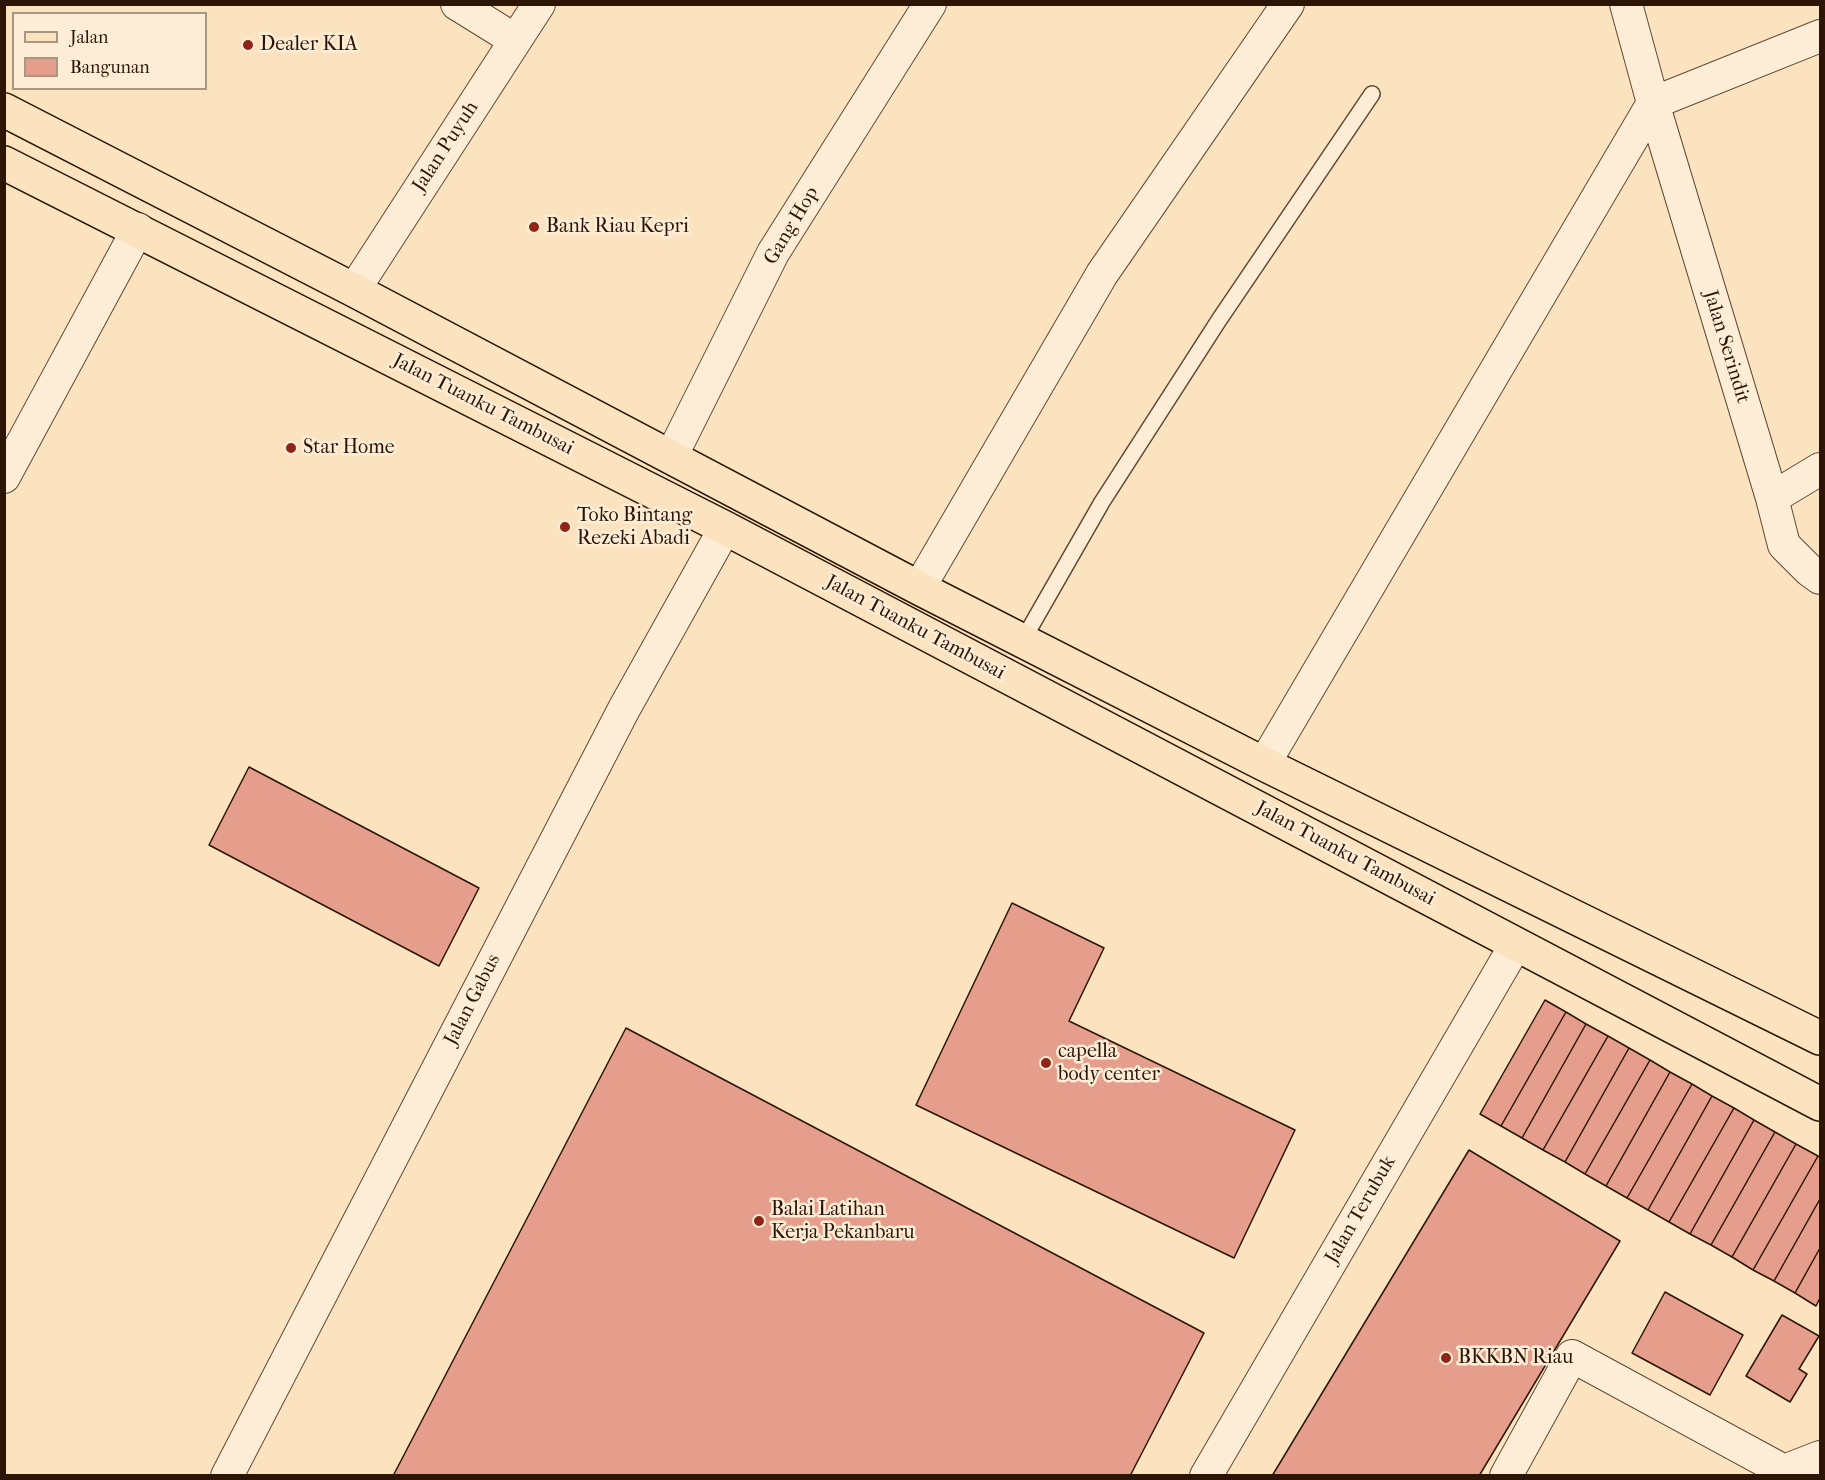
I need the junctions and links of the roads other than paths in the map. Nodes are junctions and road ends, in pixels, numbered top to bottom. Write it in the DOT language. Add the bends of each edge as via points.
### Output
graph roads {
  1 [pos="457,4"];
  2 [pos="539,4"];
  3 [pos="930,4"];
  4 [pos="1288,4"];
  5 [pos="1626,4"];
  6 [pos="1821,36"];
  7 [pos="515,40"];
  8 [pos="1372,94"];
  9 [pos="1653,103"];
  10 [pos="4,110"];
  11 [pos="4,163"];
  12 [pos="138,229"];
  13 [pos="354,290"];
  14 [pos="671,457"];
  15 [pos="1821,469"];
  16 [pos="4,477"];
  17 [pos="1772,498"];
  18 [pos="725,528"];
  19 [pos="1821,578"];
  20 [pos="919,588"];
  21 [pos="1023,640"];
  22 [pos="1264,764"];
  23 [pos="1516,944"];
  24 [pos="1821,1038"];
  25 [pos="1821,1104"];
  26 [pos="1821,1457"];
  27 [pos="1783,1473"];
  28 [pos="227,1476"];
  29 [pos="1206,1476"];
  30 [pos="1506,1476"];
  1 -- 7 [label="street"];
  2 -- 7 [label="street, Jalan Puyuh"];
  3 -- 14 [label="street, Gang Hop" via="774,253"];
  4 -- 20 [label="street" via="1102,274"];
  5 -- 9 [label="street, Jalan Serindit"];
  6 -- 9 [label="street"];
  7 -- 13 [label="street, Jalan Puyuh"];
  8 -- 21 [label="lane" via="1109,491"];
  9 -- 17 [label="street, Jalan Serindit"];
  9 -- 22 [label="street"];
  10 -- 13 [label="main road, Jalan Tuanku Tambusai"];
  11 -- 12 [label="main road, Jalan Tuanku Tambusai"];
  12 -- 16 [label="street"];
  12 -- 18 [label="main road, Jalan Tuanku Tambusai"];
  13 -- 14 [label="main road, Jalan Tuanku Tambusai"];
  14 -- 20 [label="main road, Jalan Tuanku Tambusai"];
  15 -- 17 [label="street"];
  17 -- 19 [label="street, Jalan Serindit" via="1784,545"];
  18 -- 23 [label="main road, Jalan Tuanku Tambusai"];
  18 -- 28 [label="street, Jalan Gabus" via="624,709"];
  20 -- 21 [label="main road, Jalan Tuanku Tambusai"];
  21 -- 22 [label="main road, Jalan Tuanku Tambusai"];
  22 -- 24 [label="main road, Jalan Tuanku Tambusai"];
  23 -- 25 [label="main road, Jalan Tuanku Tambusai"];
  23 -- 29 [label="street, Jalan Terubuk"];
  26 -- 27 [label="street"];
  27 -- 30 [label="street" via="1572,1356"];
}
